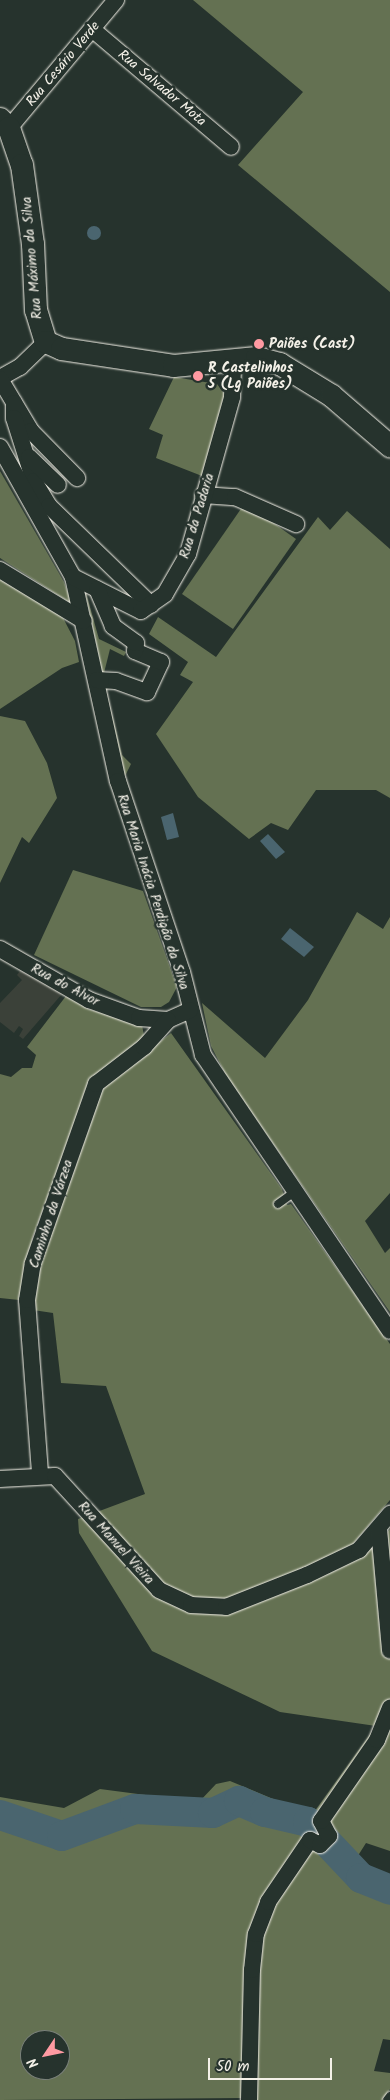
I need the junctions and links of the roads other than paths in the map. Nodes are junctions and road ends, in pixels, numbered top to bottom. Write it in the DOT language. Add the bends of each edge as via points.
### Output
graph roads {
  1 [pos="116,0"];
  2 [pos="92,29"];
  3 [pos="4,124"];
  4 [pos="231,147"];
  5 [pos="46,342"];
  6 [pos="233,361"];
  7 [pos="0,378"];
  8 [pos="14,403"];
  9 [pos="390,446"];
  10 [pos="0,447"];
  11 [pos="24,451"];
  12 [pos="77,478"];
  13 [pos="58,485"];
  14 [pos="203,495"];
  15 [pos="296,524"];
  16 [pos="0,570"];
  17 [pos="73,577"];
  18 [pos="98,589"];
  19 [pos="151,605"];
  20 [pos="84,621"];
  21 [pos="97,680"];
  22 [pos="0,950"];
  23 [pos="190,1010"];
  24 [pos="168,1020"];
  25 [pos="296,1190"];
  26 [pos="278,1204"];
  27 [pos="390,1331"];
  28 [pos="40,1473"];
  29 [pos="0,1479"];
  30 [pos="390,1514"];
  31 [pos="378,1530"];
  32 [pos="390,1652"];
  33 [pos="390,1708"];
  34 [pos="390,2096"];
  35 [pos="248,2100"];
  36 [pos="387,2100"];
  1 -- 2 [label="street, Rua Cesário Verde"];
  2 -- 3 [label="street, Rua Cesário Verde"];
  2 -- 4 [label="street, Rua Salvador Mota"];
  3 -- 5 [label="street, Rua Máximo da Silva" via="22,165 33,244 36,310"];
  5 -- 6 [label="street" via="62,349 174,366"];
  5 -- 7 [label="street"];
  6 -- 9 [label="street" via="257,358 300,374"];
  6 -- 14 [label="street, Rua da Padaria" via="232,397"];
  7 -- 8 [label="street"];
  8 -- 11 [label="street"];
  8 -- 12 [label="street" via="30,431"];
  10 -- 17 [label="street, Rua Maria Inácia Perdigão da Silva"];
  11 -- 13 [label="street"];
  11 -- 19 [label="street" via="34,481 73,532"];
  14 -- 15 [label="street" via="235,497"];
  14 -- 19 [label="street, Rua da Padaria" via="188,554 165,594"];
  16 -- 20 [label="street"];
  17 -- 18 [label="street"];
  17 -- 20 [label="street, Rua Maria Inácia Perdigão da Silva"];
  18 -- 19 [label="street" via="141,611"];
  18 -- 21 [label="street" via="113,626 136,643 135,651 161,662 147,692 116,680"];
  20 -- 21 [label="street, Rua Maria Inácia Perdigão da Silva"];
  21 -- 23 [label="street, Rua Maria Inácia Perdigão da Silva" via="118,781 182,972"];
  22 -- 24 [label="street, Rua do Alvor" via="89,1000 139,1018"];
  23 -- 24 [label="street, Rua do Alvor"];
  23 -- 25 [label="street, Rua Maria Inácia Perdigão da Silva" via="203,1054"];
  24 -- 28 [label="street, Caminho da Várzea" via="144,1047 96,1084 33,1263 27,1300"];
  25 -- 26 [label="lane"];
  25 -- 27 [label="street, Rua Maria Inácia Perdigão da Silva"];
  28 -- 29 [label="street"];
  28 -- 31 [label="street, Rua Manuel Vieira" via="55,1476 159,1590 191,1605 226,1607 276,1588 359,1550"];
  30 -- 31 [label="street, Rua Manuel Vieira"];
  31 -- 32 [label="street"];
  33 -- 35 [label="street" via="377,1740 321,1821 324,1840 310,1840 289,1866 268,1902 256,1934"];
  34 -- 36 [label="lane"];
}
